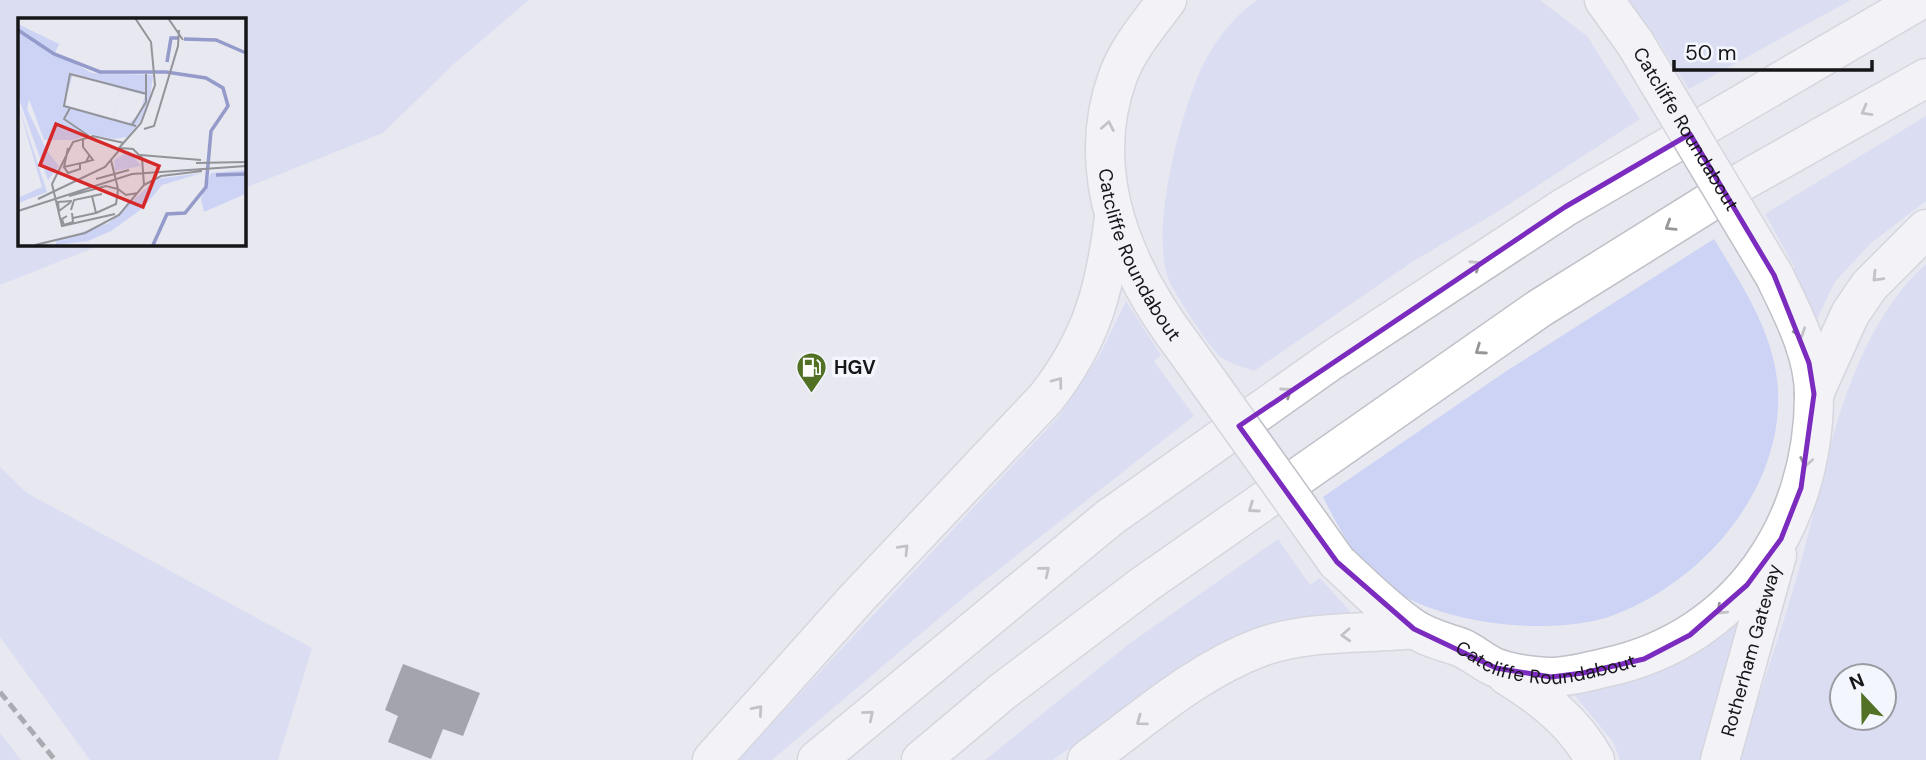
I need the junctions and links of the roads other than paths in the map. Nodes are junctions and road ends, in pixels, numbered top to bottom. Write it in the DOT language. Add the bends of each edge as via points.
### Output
graph roads {
  1 [pos="1167,0"];
  2 [pos="1604,0"];
  3 [pos="1920,0"];
  4 [pos="1926,78"];
  5 [pos="1114,217"];
  6 [pos="1926,229"];
  7 [pos="1814,394"];
  8 [pos="1781,539"];
  9 [pos="1414,629"];
  10 [pos="1496,668"];
  11 [pos="712,760"];
  12 [pos="817,760"];
  13 [pos="921,760"];
  14 [pos="1087,760"];
  15 [pos="1595,760"];
  16 [pos="1720,760"];
  5 -- 1 [label="highway, Catcliffe Roundabout, one-way" via="1106,180 1105,136 1118,76"];
  2 -- 7 [label="highway, Catcliffe Roundabout, one-way, bridge" via="1635,43 1774,275 1794,317"];
  12 -- 3 [label="highway, one-way" via="1108,518 1332,360 1564,207"];
  4 -- 13 [label="highway, one-way" via="1745,180 1540,308 1144,584"];
  5 -- 9 [label="highway, Catcliffe Roundabout, bridge" via="1154,309 1337,562"];
  11 -- 5 [label="highway, one-way" via="1065,374 1106,279"];
  6 -- 7 [label="highway, one-way" via="1869,286 1850,314"];
  7 -- 8 [label="highway, Catcliffe Roundabout, one-way" via="1801,488"];
  8 -- 10 [label="highway, Catcliffe Roundabout, one-way" via="1747,585 1716,615 1690,635 1644,659 1551,677"];
  8 -- 16 [label="highway, Rotherham Gateway"];
  9 -- 10 [label="highway, Catcliffe Roundabout"];
  9 -- 14 [label="highway, one-way" via="1302,638 1262,647 1210,670"];
  10 -- 15 [label="highway" via="1559,713 1583,737"];
}
